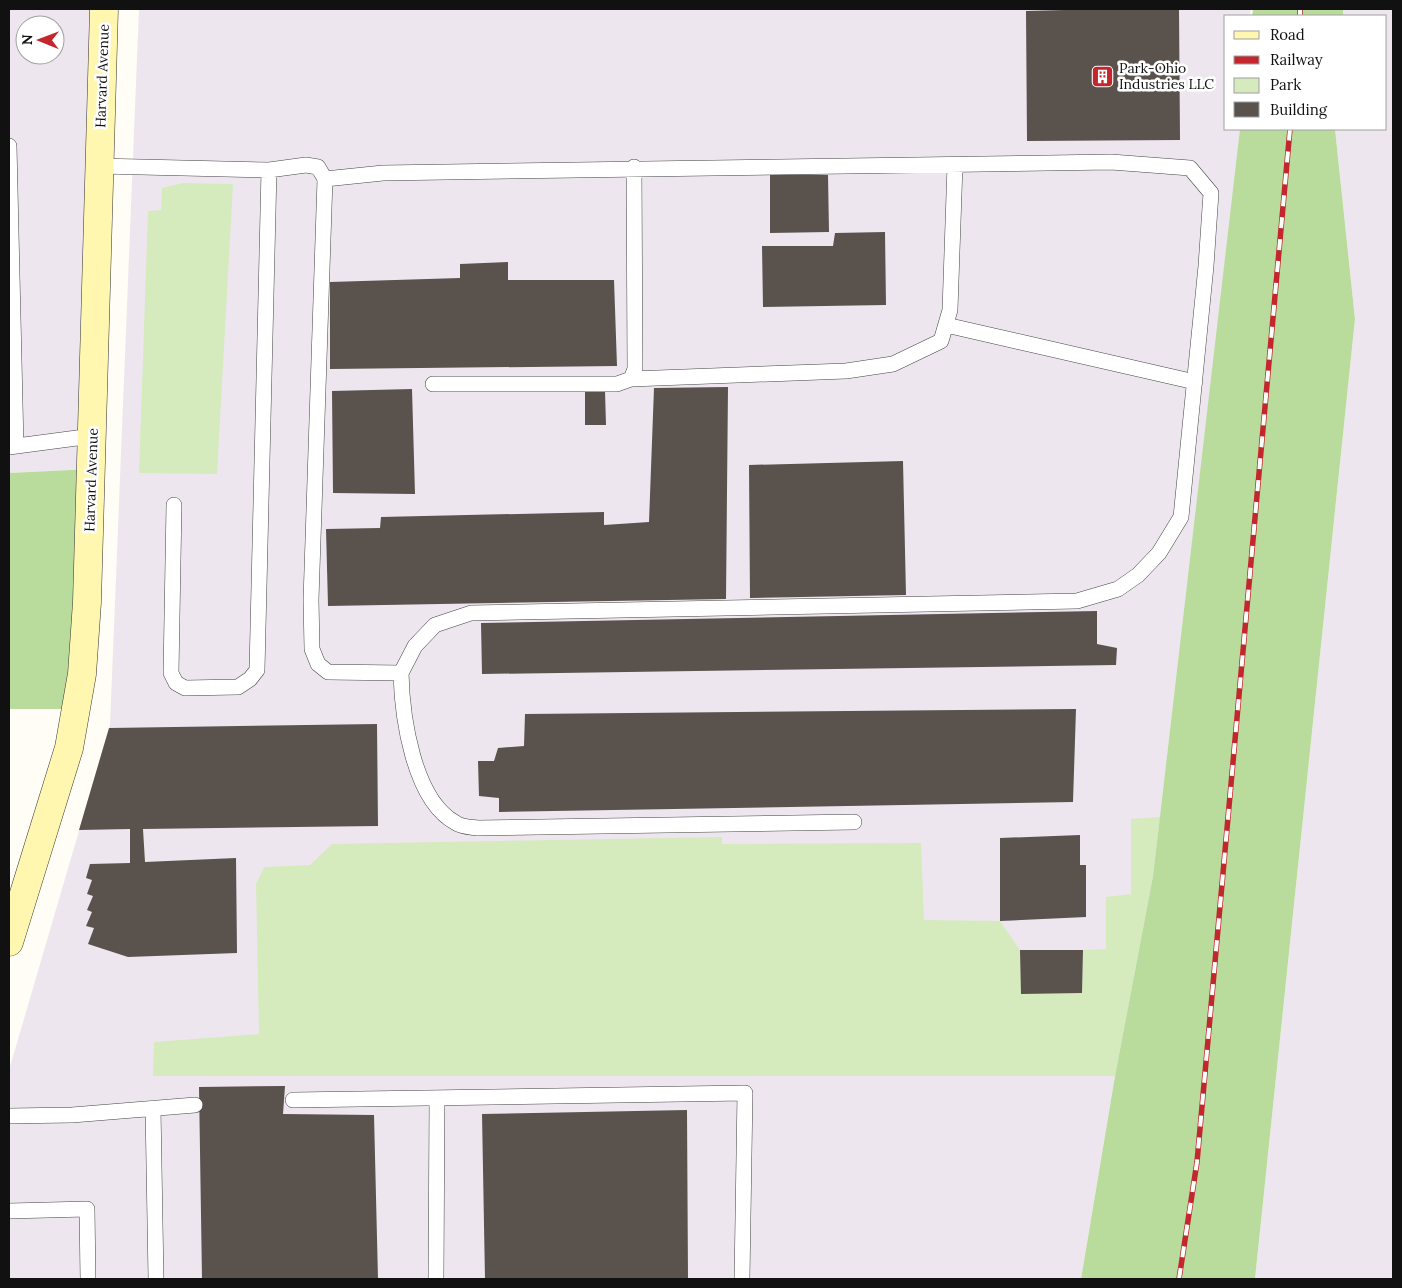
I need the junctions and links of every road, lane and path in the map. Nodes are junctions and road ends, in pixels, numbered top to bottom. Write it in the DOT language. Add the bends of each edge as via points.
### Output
graph roads {
  1 [pos="104,9"];
  2 [pos="9,146"];
  3 [pos="955,165"];
  4 [pos="99,166"];
  5 [pos="634,168"];
  6 [pos="269,170"];
  7 [pos="325,179"];
  8 [pos="946,325"];
  9 [pos="631,379"];
  10 [pos="1195,382"];
  11 [pos="433,384"];
  12 [pos="92,436"];
  13 [pos="12,447"];
  14 [pos="174,505"];
  15 [pos="402,673"];
  16 [pos="854,822"];
  17 [pos="9,942"];
  18 [pos="437,1098"];
  19 [pos="292,1100"];
  20 [pos="195,1105"];
  21 [pos="153,1108"];
  22 [pos="9,1116"];
  23 [pos="9,1211"];
  24 [pos="88,1279"];
  25 [pos="156,1279"];
  26 [pos="436,1279"];
  27 [pos="742,1279"];
  1 -- 4 [label="main road, Harvard Avenue"];
  2 -- 13 [label="lane"];
  3 -- 5 [label="lane"];
  3 -- 8 [label="lane" via="950,310"];
  3 -- 10 [label="lane" via="1111,162 1190,168 1211,193"];
  4 -- 6 [label="lane"];
  4 -- 12 [label="main road, Harvard Avenue"];
  5 -- 7 [label="lane" via="383,173"];
  5 -- 9 [label="lane" via="634,369"];
  6 -- 7 [label="lane" via="306,165 318,167"];
  6 -- 14 [label="lane" via="257,670 238,687 185,688 176,683 171,673"];
  7 -- 15 [label="lane" via="312,649 318,664 328,672"];
  8 -- 9 [label="lane" via="941,341 893,364 846,371"];
  8 -- 10 [label="lane"];
  9 -- 11 [label="lane" via="617,384"];
  10 -- 15 [label="lane" via="1181,517 1159,553 1138,575 1118,589 1077,601 471,613 435,625 415,646"];
  12 -- 13 [label="lane"];
  12 -- 17 [label="main road, Harvard Avenue" via="87,602 77,709 69,748"];
  15 -- 16 [label="lane" via="402,707 422,783 432,800 456,824 478,828"];
  18 -- 19 [label="lane"];
  18 -- 26 [label="lane"];
  18 -- 27 [label="lane" via="745,1093"];
  20 -- 21 [label="lane"];
  21 -- 22 [label="lane"];
  21 -- 25 [label="lane"];
  23 -- 24 [label="lane" via="87,1209"];
}
